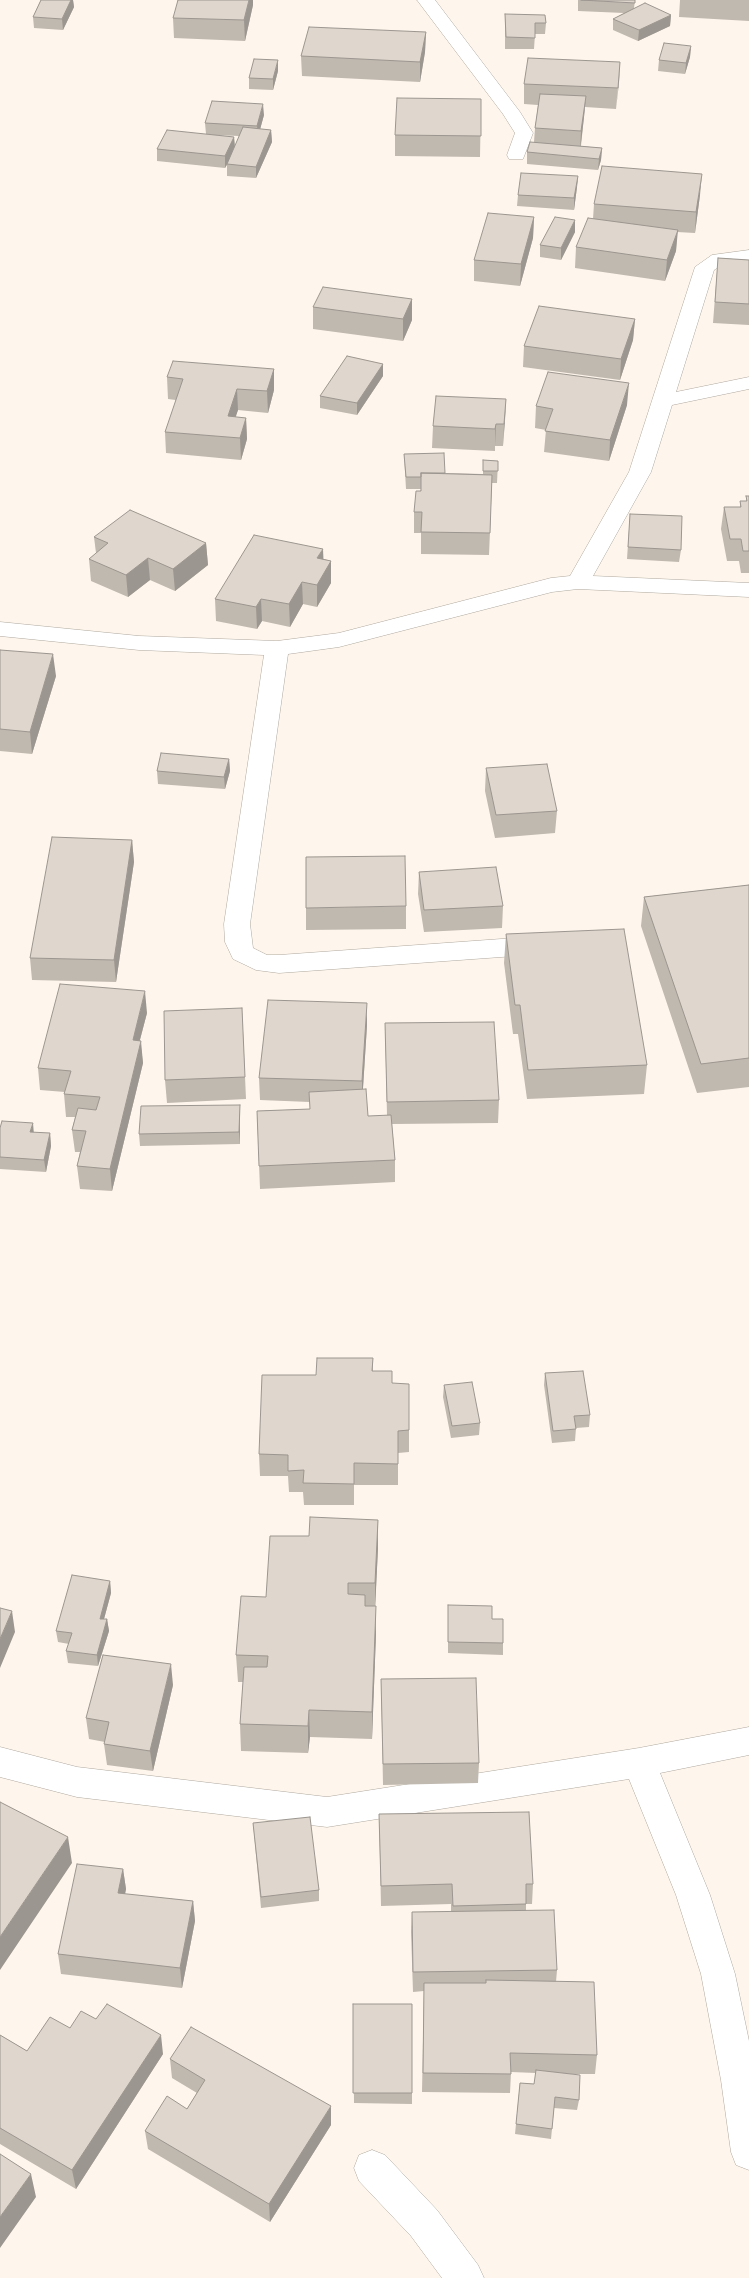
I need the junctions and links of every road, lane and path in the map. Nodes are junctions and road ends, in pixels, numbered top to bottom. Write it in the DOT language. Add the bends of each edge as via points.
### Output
graph roads {
  1 [pos="426,0"];
  2 [pos="516,155"];
  3 [pos="749,256"];
  4 [pos="749,383"];
  5 [pos="663,401"];
  6 [pos="578,582"];
  7 [pos="749,590"];
  8 [pos="0,629"];
  9 [pos="276,648"];
  10 [pos="571,943"];
  11 [pos="749,1742"];
  12 [pos="0,1762"];
  13 [pos="639,1763"];
  14 [pos="749,2152"];
  15 [pos="372,2168"];
  16 [pos="464,2278"];
  1 -- 2 [label="street" via="524,133"];
  3 -- 5 [label="street" via="718,259 705,267"];
  4 -- 5 [label="street"];
  5 -- 6 [label="street" via="640,472"];
  6 -- 7 [label="street"];
  6 -- 9 [label="street" via="551,585 338,640"];
  8 -- 9 [label="street" via="138,643"];
  9 -- 10 [label="street" via="237,924 242,953 265,964 279,964"];
  11 -- 13 [label="street"];
  12 -- 13 [label="street" via="78,1782 327,1812"];
  13 -- 14 [label="street" via="693,1895 718,1974 739,2080"];
  15 -- 16 [label="street" via="424,2224"];
}
